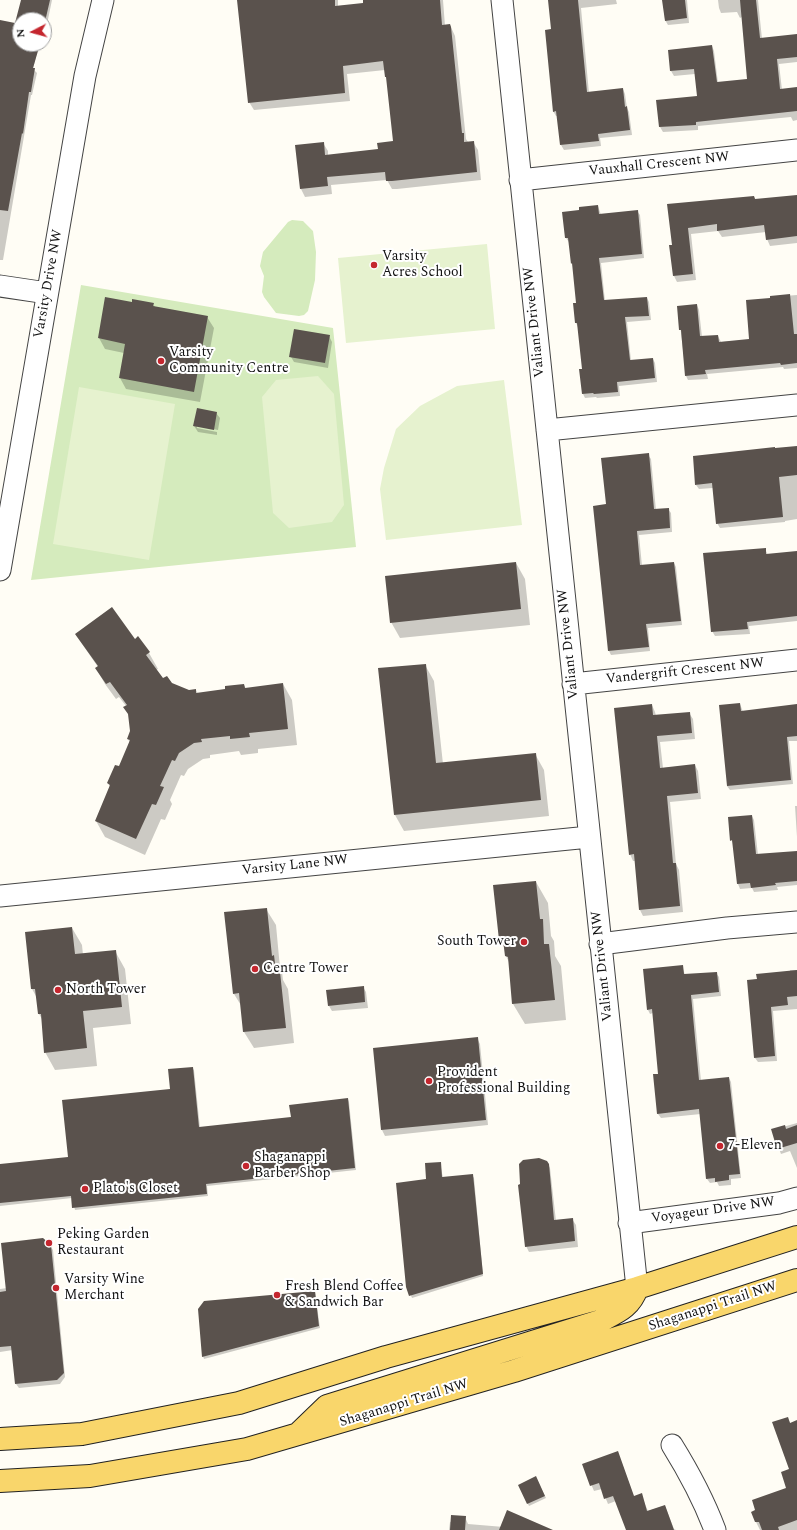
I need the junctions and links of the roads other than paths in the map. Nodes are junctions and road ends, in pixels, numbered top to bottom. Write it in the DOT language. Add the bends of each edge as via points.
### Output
graph roads {
  1 [pos="103,0"];
  2 [pos="502,0"];
  3 [pos="797,150"];
  4 [pos="520,180"];
  5 [pos="0,286"];
  6 [pos="47,294"];
  7 [pos="797,405"];
  8 [pos="547,430"];
  9 [pos="0,570"];
  10 [pos="797,660"];
  11 [pos="573,684"];
  12 [pos="589,837"];
  13 [pos="0,896"];
  14 [pos="797,922"];
  15 [pos="600,944"];
  16 [pos="797,1198"];
  17 [pos="629,1223"];
  18 [pos="797,1237"];
  19 [pos="797,1280"];
  20 [pos="637,1288"];
  21 [pos="297,1435"];
  22 [pos="0,1439"];
  23 [pos="672,1445"];
  24 [pos="0,1481"];
  25 [pos="715,1530"];
  1 -- 6 [label="street, Varsity Drive NW" via="85,76"];
  2 -- 4 [label="street, Valiant Drive NW"];
  3 -- 4 [label="street, Vauxhall Crescent NW"];
  4 -- 8 [label="street, Valiant Drive NW"];
  5 -- 6 [label="street"];
  6 -- 9 [label="street, Varsity Drive NW"];
  7 -- 8 [label="street"];
  8 -- 11 [label="street, Valiant Drive NW"];
  10 -- 11 [label="street, Vandergrift Crescent NW"];
  11 -- 12 [label="street, Valiant Drive NW"];
  12 -- 13 [label="street, Varsity Lane NW"];
  12 -- 15 [label="street, Valiant Drive NW"];
  14 -- 15 [label="street"];
  15 -- 17 [label="street, Valiant Drive NW"];
  16 -- 17 [label="street, Voyageur Drive NW" via="779,1203"];
  17 -- 20 [label="street, Valiant Drive NW"];
  18 -- 20 [label="main road"];
  19 -- 21 [label="main road, Shaganappi Trail NW" via="514,1370"];
  20 -- 21 [label="main road" via="625,1308 600,1321 327,1406"];
  20 -- 22 [label="main road" via="386,1357 239,1404 82,1434"];
  21 -- 24 [label="main road, Shaganappi Trail NW" via="247,1449 90,1476"];
  23 -- 25 [label="street" via="695,1482"];
}
